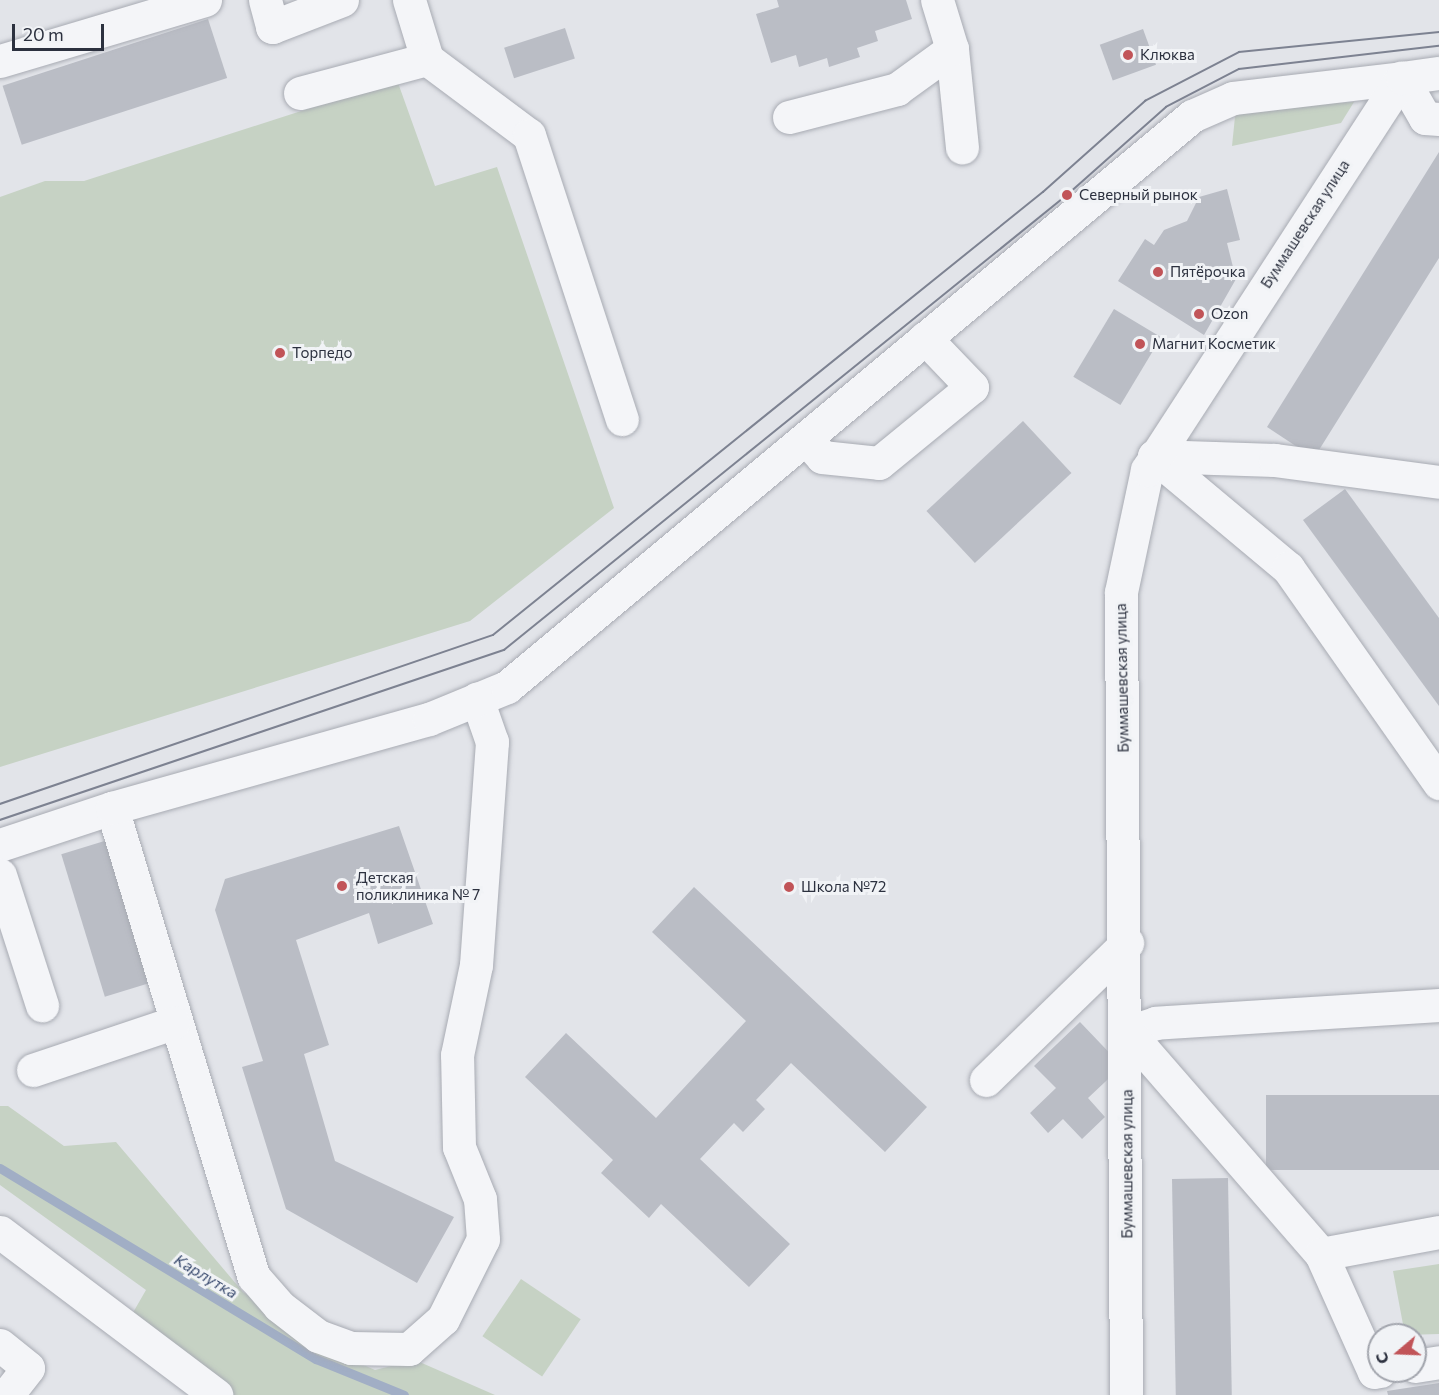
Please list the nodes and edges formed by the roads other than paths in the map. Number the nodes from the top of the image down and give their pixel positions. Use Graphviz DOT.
graph roads {
  1 [pos="205,0"];
  2 [pos="265,0"];
  3 [pos="342,0"];
  4 [pos="409,0"];
  5 [pos="937,0"];
  6 [pos="952,49"];
  7 [pos="427,59"];
  8 [pos="0,62"];
  9 [pos="1439,73"];
  10 [pos="1402,78"];
  11 [pos="300,93"];
  12 [pos="789,117"];
  13 [pos="1439,119"];
  14 [pos="962,147"];
  15 [pos="925,338"];
  16 [pos="622,419"];
  17 [pos="806,440"];
  18 [pos="1154,456"];
  19 [pos="1439,482"];
  20 [pos="477,699"];
  21 [pos="1439,783"];
  22 [pos="112,808"];
  23 [pos="0,845"];
  24 [pos="0,875"];
  25 [pos="1127,943"];
  26 [pos="42,1005"];
  27 [pos="1439,1005"];
  28 [pos="173,1023"];
  29 [pos="1128,1032"];
  30 [pos="33,1070"];
  31 [pos="986,1080"];
  32 [pos="0,1232"];
  33 [pos="1439,1232"];
  34 [pos="1321,1254"];
  35 [pos="0,1345"];
  36 [pos="1367,1356"];
  37 [pos="7,1395"];
  38 [pos="216,1395"];
  39 [pos="1126,1395"];
  1 -- 8 [label="street"];
  2 -- 3 [label="street"];
  4 -- 7 [label="street"];
  5 -- 6 [label="street"];
  6 -- 12 [label="street"];
  6 -- 14 [label="street"];
  7 -- 11 [label="street"];
  7 -- 16 [label="street"];
  9 -- 10 [label="street"];
  10 -- 13 [label="street"];
  10 -- 15 [label="street"];
  10 -- 18 [label="street, Буммашевская улица"];
  15 -- 17 [label="street"];
  15 -- 17 [label="street"];
  17 -- 20 [label="street"];
  18 -- 19 [label="street"];
  18 -- 21 [label="street"];
  18 -- 25 [label="street, Буммашевская улица"];
  20 -- 22 [label="street"];
  20 -- 28 [label="street"];
  22 -- 23 [label="street"];
  22 -- 28 [label="street"];
  24 -- 26 [label="street"];
  25 -- 29 [label="street, Буммашевская улица"];
  25 -- 31 [label="street"];
  27 -- 29 [label="street"];
  28 -- 30 [label="street"];
  29 -- 34 [label="street"];
  29 -- 39 [label="street, Буммашевская улица"];
  32 -- 38 [label="street"];
  33 -- 34 [label="street"];
  34 -- 36 [label="street"];
  35 -- 37 [label="street"];
}
